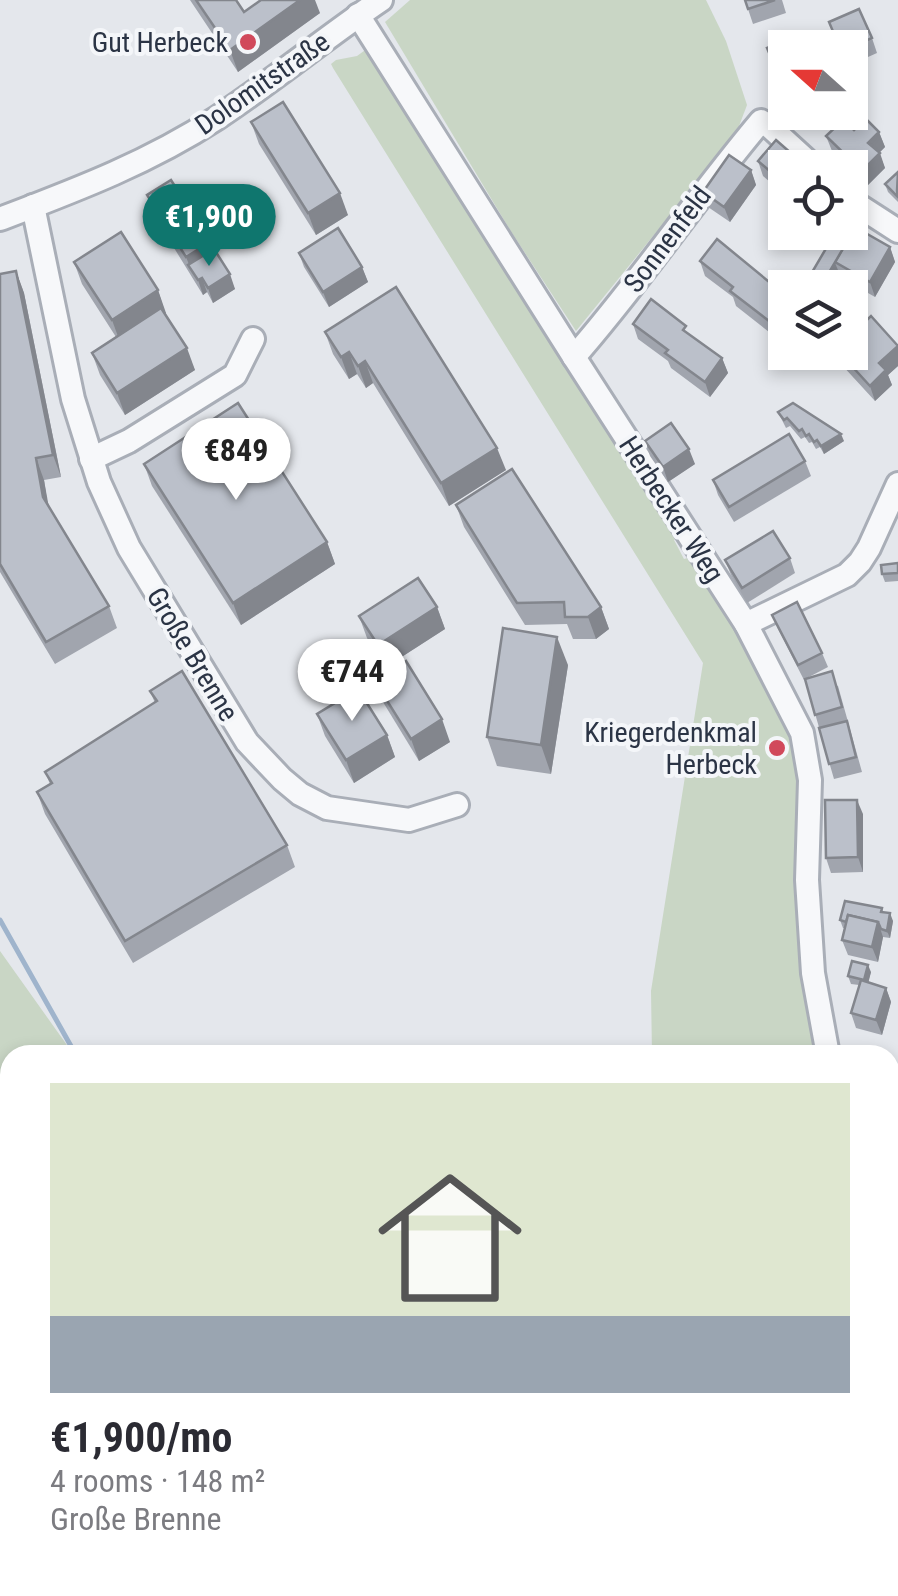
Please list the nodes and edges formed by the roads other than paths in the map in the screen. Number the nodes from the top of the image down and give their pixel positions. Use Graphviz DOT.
graph roads {
  1 [pos="381,0"];
  2 [pos="358,16"];
  3 [pos="795,150"];
  4 [pos="34,206"];
  5 [pos="868,212"];
  6 [pos="0,219"];
  7 [pos="898,231"];
  8 [pos="253,339"];
  9 [pos="574,357"];
  10 [pos="91,459"];
  11 [pos="898,484"];
  12 [pos="746,624"];
  13 [pos="457,805"];
  14 [pos="826,1045"];
  1 -- 2 [label="street, Dolomitstraße"];
  2 -- 4 [label="street, Dolomitstraße"];
  2 -- 9 [label="street, Herbecker Weg"];
  3 -- 9 [label="street, Sonnenfeld"];
  4 -- 6 [label="street, Dolomitstraße"];
  4 -- 10 [label="street, Große Brenne"];
  5 -- 7 [label="street"];
  8 -- 10 [label="street"];
  9 -- 12 [label="street, Herbecker Weg"];
  10 -- 13 [label="street, Große Brenne"];
  11 -- 12 [label="street"];
  12 -- 14 [label="street, Herbecker Weg"];
}
